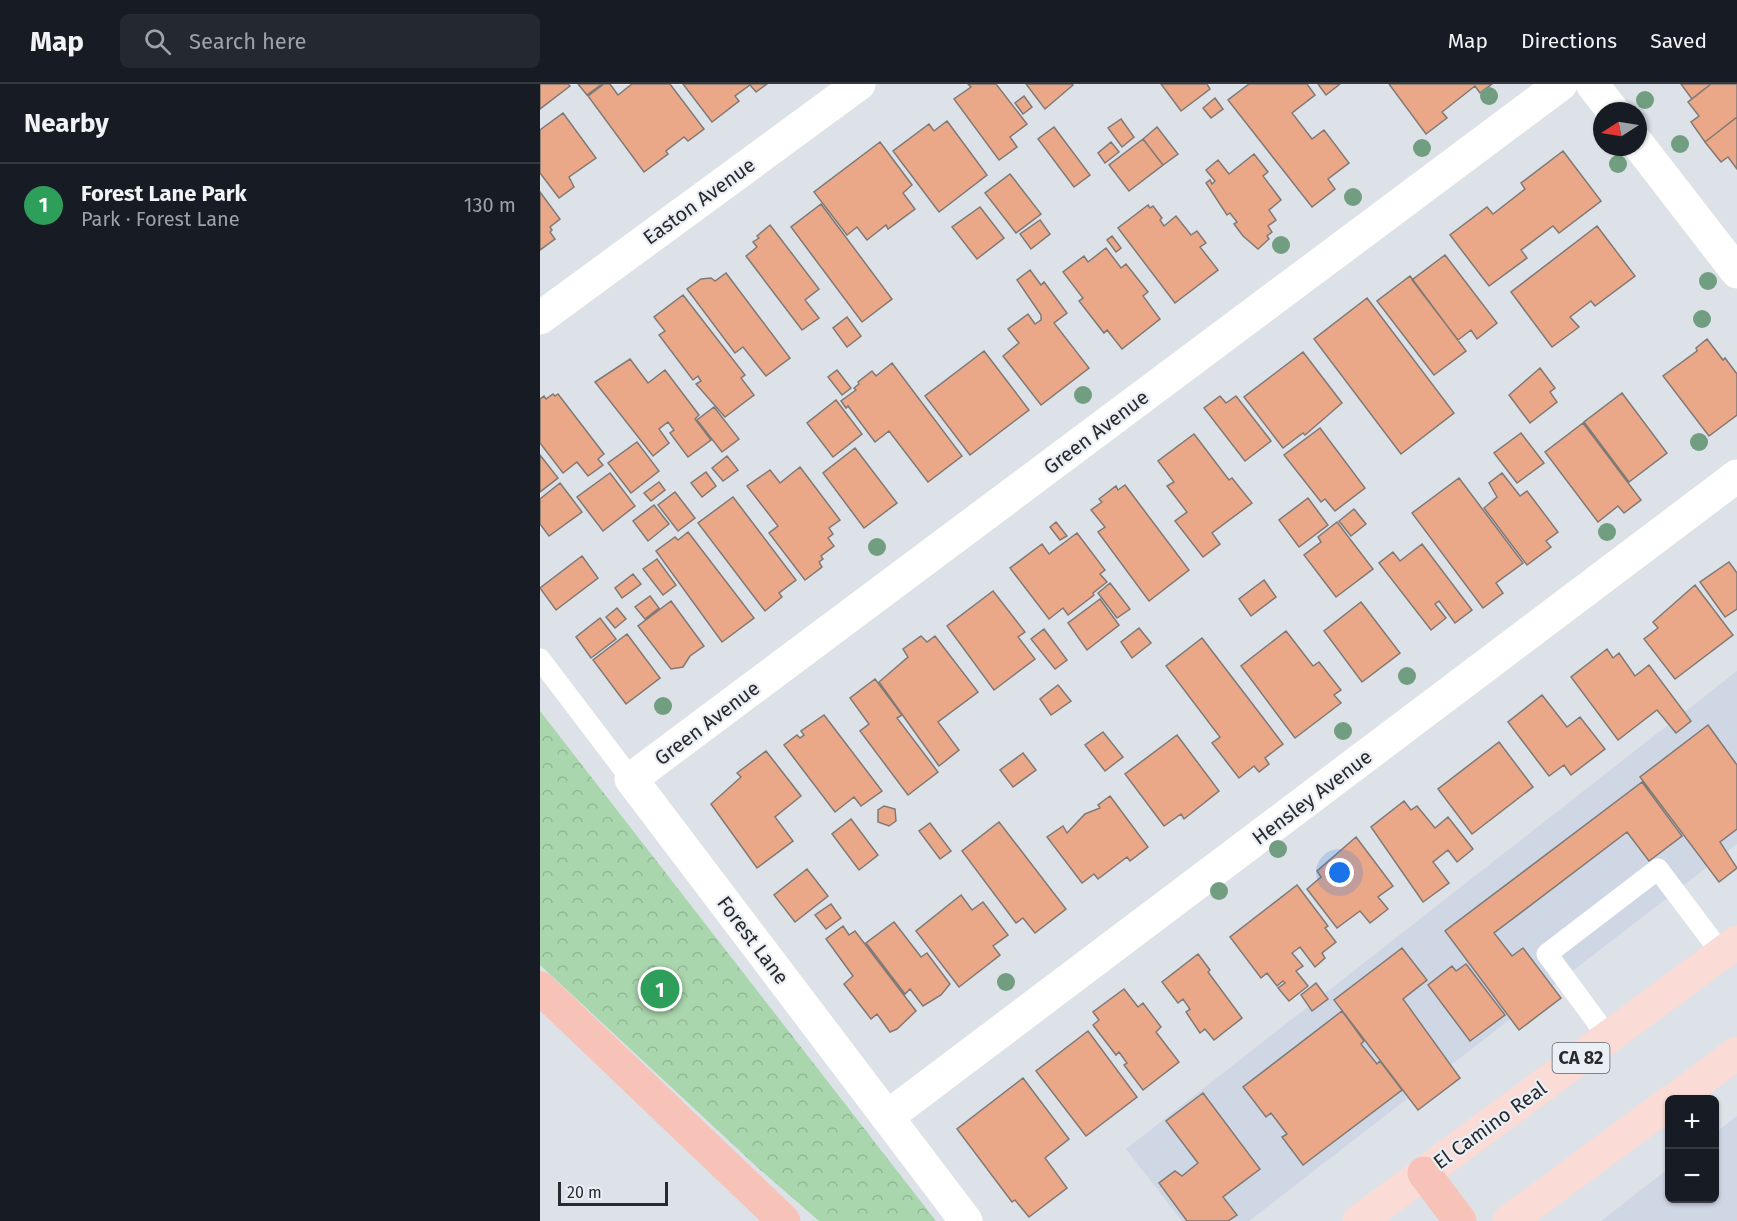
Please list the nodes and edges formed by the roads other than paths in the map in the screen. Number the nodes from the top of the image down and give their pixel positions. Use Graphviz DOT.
graph roads {
  1 [pos="859,84"];
  2 [pos="1561,84"];
  3 [pos="1592,84"];
  4 [pos="1606,102"];
  5 [pos="1647,156"];
  6 [pos="1737,272"];
  7 [pos="540,318"];
  8 [pos="1737,477"];
  9 [pos="540,659"];
  10 [pos="631,779"];
  11 [pos="1729,948"];
  12 [pos="540,988"];
  13 [pos="1608,1037"];
  14 [pos="1737,1053"];
  15 [pos="1681,1095"];
  16 [pos="1665,1106"];
  17 [pos="887,1117"];
  18 [pos="1424,1173"];
  19 [pos="784,1221"];
  20 [pos="966,1221"];
  21 [pos="1359,1221"];
  22 [pos="1460,1221"];
  23 [pos="1509,1221"];
  1 -- 7 [label="street, Easton Avenue"];
  2 -- 10 [label="street, Green Avenue"];
  3 -- 4 [label="street"];
  5 -- 6 [label="street"];
  8 -- 17 [label="street, Hensley Avenue"];
  9 -- 10 [label="lane, Forest Lane"];
  10 -- 17 [label="street, Forest Lane"];
  11 -- 13 [label="main road, El Camino Real / CA 82"];
  11 -- 13 [label="lane"];
  12 -- 19 [label="highway"];
  13 -- 18 [label="main road, El Camino Real / CA 82"];
  14 -- 15 [label="main road"];
  16 -- 23 [label="main road"];
  17 -- 20 [label="street, Forest Lane"];
  18 -- 21 [label="main road, El Camino Real / CA 82"];
  18 -- 22 [label="highway"];
}
